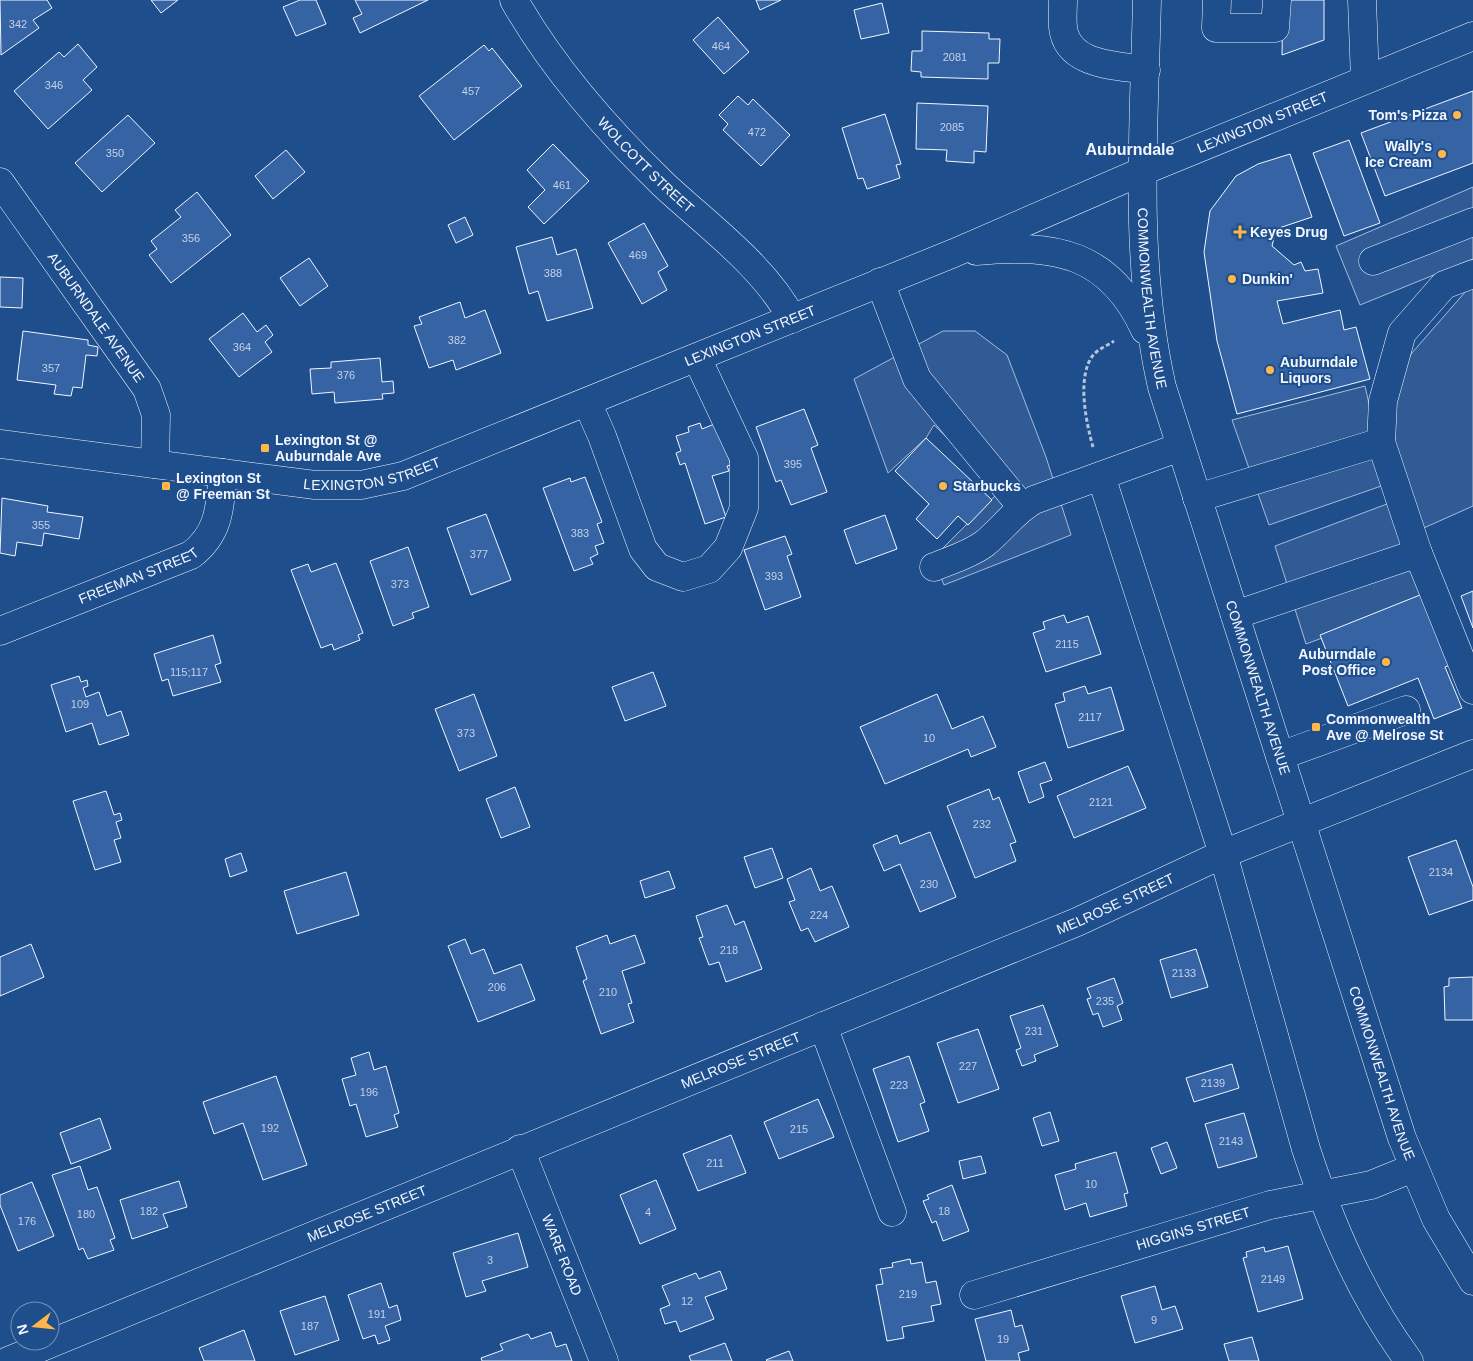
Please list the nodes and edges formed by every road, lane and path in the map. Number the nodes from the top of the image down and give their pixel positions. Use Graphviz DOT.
graph roads {
  1 [pos="514,0"];
  2 [pos="1063,0"];
  3 [pos="1147,0"];
  4 [pos="1217,0"];
  5 [pos="1277,0"];
  6 [pos="1362,0"];
  7 [pos="1473,36"];
  8 [pos="1146,70"];
  9 [pos="1365,80"];
  10 [pos="1143,171"];
  11 [pos="0,182"];
  12 [pos="1473,222"];
  13 [pos="954,253"];
  14 [pos="1373,262"];
  15 [pos="1473,274"];
  16 [pos="880,282"];
  17 [pos="792,319"];
  18 [pos="1114,341"];
  19 [pos="697,358"];
  20 [pos="1155,360"];
  21 [pos="587,402"];
  22 [pos="1381,442"];
  23 [pos="0,444"];
  24 [pos="1180,447"];
  25 [pos="154,464"];
  26 [pos="223,473"];
  27 [pos="1100,476"];
  28 [pos="1197,498"];
  29 [pos="1022,507"];
  30 [pos="1418,553"];
  31 [pos="934,567"];
  32 [pos="1235,615"];
  33 [pos="0,631"];
  34 [pos="1473,690"];
  35 [pos="1406,710"];
  36 [pos="1473,754"];
  37 [pos="1280,756"];
  38 [pos="1302,823"];
  39 [pos="1223,854"];
  40 [pos="823,1026"];
  41 [pos="520,1149"];
  42 [pos="1413,1168"];
  43 [pos="1321,1196"];
  44 [pos="892,1212"];
  45 [pos="1473,1281"];
  46 [pos="974,1295"];
  47 [pos="8,1361"];
  48 [pos="604,1361"];
  49 [pos="1409,1361"];
  1 -- 17 [label="street, WOLCOTT STREET"];
  2 -- 8 [label="street"];
  3 -- 8 [label="street, COMMONWEALTH AVENUE"];
  4 -- 5 [label="street"];
  6 -- 9 [label="street"];
  7 -- 9 [label="street, LEXINGTON STREET"];
  8 -- 10 [label="street, COMMONWEALTH AVENUE"];
  9 -- 10 [label="street, LEXINGTON STREET"];
  10 -- 13 [label="street, LEXINGTON STREET"];
  10 -- 20 [label="street, COMMONWEALTH AVENUE"];
  11 -- 25 [label="street, AUBURNDALE AVENUE"];
  12 -- 14 [label="street"];
  13 -- 16 [label="street, LEXINGTON STREET"];
  13 -- 20 [label="street"];
  15 -- 22 [label="street"];
  16 -- 17 [label="street, LEXINGTON STREET"];
  16 -- 29 [label="street"];
  17 -- 19 [label="street, LEXINGTON STREET"];
  18 -- 27 [label="path"];
  19 -- 21 [label="street, LEXINGTON STREET"];
  19 -- 21 [label="street"];
  20 -- 24 [label="street, COMMONWEALTH AVENUE"];
  21 -- 26 [label="street, LEXINGTON STREET"];
  22 -- 28 [label="street"];
  22 -- 30 [label="street"];
  23 -- 25 [label="street, LEXINGTON STREET"];
  24 -- 27 [label="street"];
  24 -- 28 [label="street, COMMONWEALTH AVENUE"];
  25 -- 26 [label="street, LEXINGTON STREET"];
  26 -- 33 [label="street, FREEMAN STREET"];
  27 -- 29 [label="street"];
  27 -- 39 [label="street"];
  28 -- 32 [label="street, COMMONWEALTH AVENUE"];
  29 -- 31 [label="street"];
  30 -- 32 [label="street"];
  30 -- 34 [label="street"];
  32 -- 37 [label="street, COMMONWEALTH AVENUE"];
  35 -- 37 [label="street"];
  36 -- 38 [label="street, MELROSE STREET"];
  37 -- 38 [label="street, COMMONWEALTH AVENUE"];
  38 -- 39 [label="street, MELROSE STREET"];
  38 -- 42 [label="street, COMMONWEALTH AVENUE"];
  39 -- 40 [label="street, MELROSE STREET"];
  39 -- 43 [label="street"];
  40 -- 41 [label="street, MELROSE STREET"];
  40 -- 44 [label="street"];
  41 -- 47 [label="street, MELROSE STREET"];
  41 -- 48 [label="street, WARE ROAD"];
  42 -- 43 [label="street, HIGGINS STREET"];
  42 -- 45 [label="street, COMMONWEALTH AVENUE"];
  43 -- 46 [label="street, HIGGINS STREET"];
  43 -- 49 [label="street"];
}
